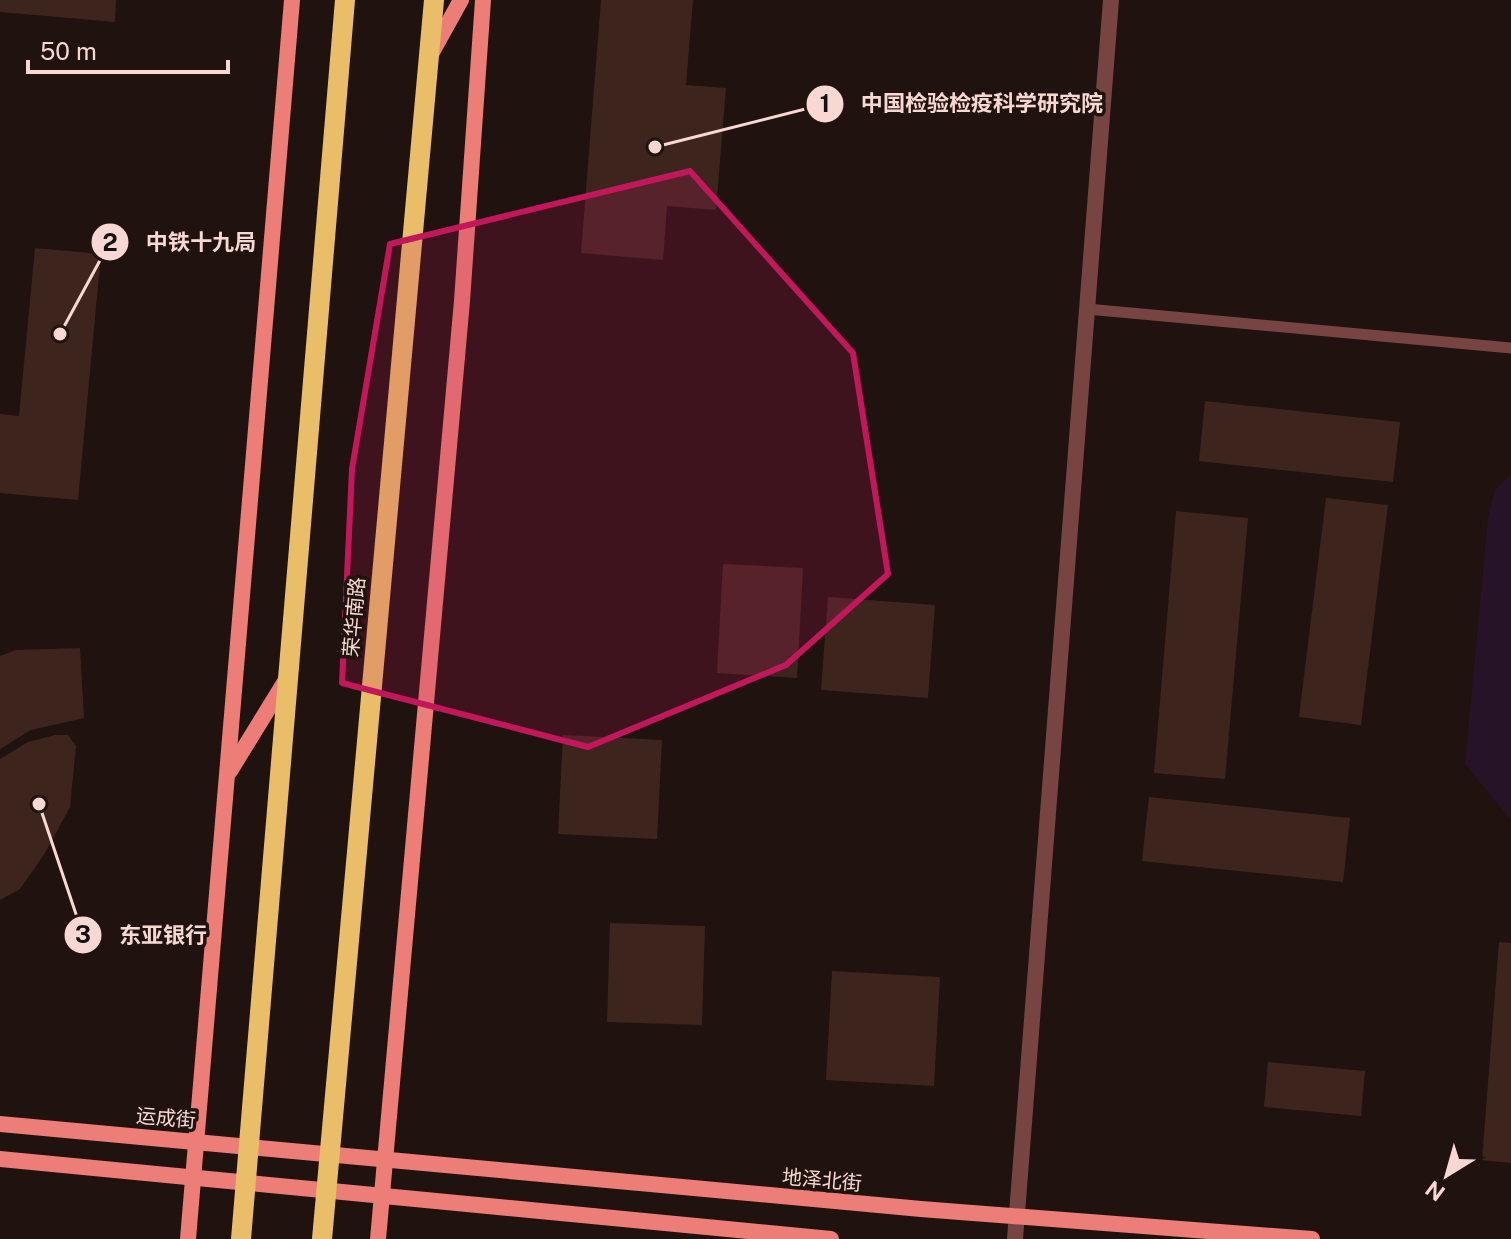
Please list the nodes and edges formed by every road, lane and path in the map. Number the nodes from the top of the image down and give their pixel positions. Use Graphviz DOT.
graph roads {
  1 [pos="292,0"];
  2 [pos="345,0"];
  3 [pos="434,0"];
  4 [pos="461,0"];
  5 [pos="483,0"];
  6 [pos="1111,0"];
  7 [pos="430,58"];
  8 [pos="1087,309"];
  9 [pos="1511,348"];
  10 [pos="286,680"];
  11 [pos="227,776"];
  12 [pos="0,1124"];
  13 [pos="196,1140"];
  14 [pos="249,1147"];
  15 [pos="329,1154"];
  16 [pos="0,1159"];
  17 [pos="385,1160"];
  18 [pos="193,1177"];
  19 [pos="246,1183"];
  20 [pos="326,1190"];
  21 [pos="382,1197"];
  22 [pos="1016,1216"];
  23 [pos="188,1239"];
  24 [pos="241,1239"];
  25 [pos="322,1239"];
  26 [pos="378,1239"];
  27 [pos="831,1239"];
  28 [pos="1015,1239"];
  29 [pos="1312,1239"];
  1 -- 11 [label="street"];
  2 -- 10 [label="main road"];
  3 -- 7 [label="main road, 荣华南路"];
  4 -- 7 [label="street"];
  5 -- 17 [label="street"];
  6 -- 8 [label="street"];
  7 -- 15 [label="main road, 荣华南路"];
  8 -- 9 [label="lane"];
  8 -- 22 [label="street"];
  10 -- 11 [label="street"];
  10 -- 14 [label="main road"];
  11 -- 13 [label="street"];
  12 -- 13 [label="street, 运成街"];
  13 -- 14 [label="street, 运成街"];
  13 -- 18 [label="street"];
  14 -- 15 [label="street, 运成街"];
  14 -- 19 [label="main road"];
  15 -- 17 [label="street, 地泽北街"];
  15 -- 20 [label="main road, 荣华南路"];
  16 -- 18 [label="street"];
  17 -- 21 [label="street"];
  17 -- 22 [label="street, 地泽北街"];
  18 -- 19 [label="street"];
  18 -- 23 [label="street"];
  19 -- 20 [label="street"];
  19 -- 24 [label="main road"];
  20 -- 21 [label="street"];
  20 -- 25 [label="main road, 荣华南路"];
  21 -- 26 [label="street"];
  21 -- 27 [label="street"];
  22 -- 28 [label="street"];
  22 -- 29 [label="street, 地泽北街"];
}
